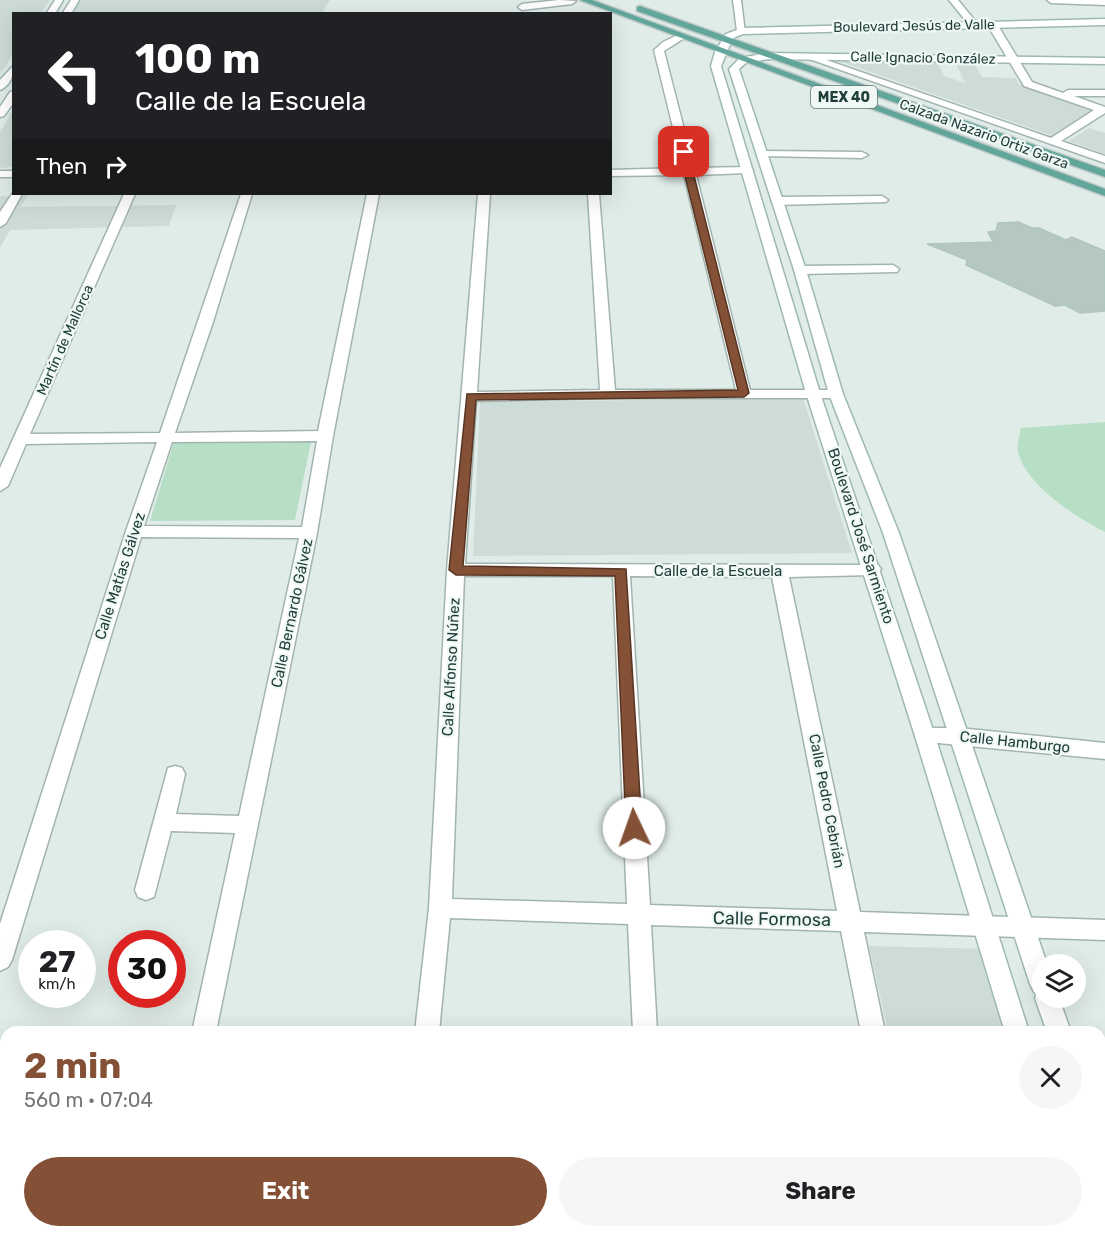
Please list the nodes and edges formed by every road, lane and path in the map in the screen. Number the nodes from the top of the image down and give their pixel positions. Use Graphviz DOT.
graph roads {
  1 [pos="572,0"];
  2 [pos="584,0"];
  3 [pos="737,0"];
  4 [pos="953,0"];
  5 [pos="1051,0"];
  6 [pos="1105,2"];
  7 [pos="628,4"];
  8 [pos="528,7"];
  9 [pos="1105,22"];
  10 [pos="973,24"];
  11 [pos="992,24"];
  12 [pos="742,31"];
  13 [pos="681,37"];
  14 [pos="723,46"];
  15 [pos="769,56"];
  16 [pos="806,56"];
  17 [pos="742,60"];
  18 [pos="1015,60"];
  19 [pos="1105,61"];
  20 [pos="12,71"];
  21 [pos="885,84"];
  22 [pos="0,87"];
  23 [pos="870,91"];
  24 [pos="1052,93"];
  25 [pos="1105,93"];
  26 [pos="12,97"];
  27 [pos="1103,110"];
  28 [pos="0,114"];
  29 [pos="732,123"];
  30 [pos="750,123"];
  31 [pos="1053,142"];
  32 [pos="761,154"];
  33 [pos="862,155"];
  34 [pos="1105,160"];
  35 [pos="747,170"];
  36 [pos="688,171"];
  37 [pos="612,173"];
  38 [pos="1105,174"];
  39 [pos="1105,193"];
  40 [pos="15,195"];
  41 [pos="129,195"];
  42 [pos="246,195"];
  43 [pos="373,195"];
  44 [pos="484,195"];
  45 [pos="592,195"];
  46 [pos="882,200"];
  47 [pos="777,201"];
  48 [pos="0,223"];
  49 [pos="893,268"];
  50 [pos="800,270"];
  51 [pos="744,393"];
  52 [pos="813,393"];
  53 [pos="608,394"];
  54 [pos="836,394"];
  55 [pos="471,397"];
  56 [pos="166,436"];
  57 [pos="325,436"];
  58 [pos="21,439"];
  59 [pos="0,486"];
  60 [pos="134,531"];
  61 [pos="309,533"];
  62 [pos="872,568"];
  63 [pos="456,570"];
  64 [pos="779,571"];
  65 [pos="621,572"];
  66 [pos="925,736"];
  67 [pos="959,736"];
  68 [pos="1105,751"];
  69 [pos="175,774"];
  70 [pos="164,822"];
  71 [pos="248,825"];
  72 [pos="146,890"];
  73 [pos="440,908"];
  74 [pos="639,916"];
  75 [pos="851,921"];
  76 [pos="984,925"];
  77 [pos="1023,926"];
  78 [pos="1105,930"];
  79 [pos="1032,954"];
  80 [pos="0,960"];
  81 [pos="1051,1008"];
  82 [pos="205,1026"];
  83 [pos="428,1026"];
  84 [pos="645,1026"];
  85 [pos="872,1026"];
  86 [pos="1015,1026"];
  87 [pos="1057,1026"];
  1 -- 8 [label="street"];
  2 -- 13 [label="main road, Calzada Nazario Ortiz Garza / MEX 40"];
  3 -- 12 [label="street"];
  4 -- 10 [label="street"];
  5 -- 6 [label="street"];
  7 -- 14 [label="main road, Calzada Nazario Ortiz Garza / MEX 40"];
  9 -- 11 [label="street, Boulevard Jesús de Valle"];
  10 -- 11 [label="street, Boulevard Jesús de Valle"];
  10 -- 12 [label="street, Boulevard Jesús de Valle"];
  11 -- 18 [label="street"];
  12 -- 14 [label="street"];
  13 -- 14 [label="main road, Calzada Nazario Ortiz Garza / MEX 40"];
  13 -- 36 [label="street"];
  14 -- 15 [label="main road, Calzada Nazario Ortiz Garza / MEX 40"];
  14 -- 17 [label="main road, Calzada Nazario Ortiz Garza / MEX 40"];
  14 -- 29 [label="street, Boulevard José Sarmiento"];
  15 -- 16 [label="street, Calle Ignacio González"];
  15 -- 17 [label="street, Calle Ignacio González"];
  15 -- 23 [label="main road, Calzada Nazario Ortiz Garza / MEX 40"];
  16 -- 18 [label="street, Calle Ignacio González"];
  16 -- 21 [label="street"];
  17 -- 30 [label="street, Boulevard José Sarmiento"];
  17 -- 39 [label="main road, Calzada Nazario Ortiz Garza / MEX 40"];
  18 -- 19 [label="street, Calle Ignacio González"];
  18 -- 24 [label="street"];
  20 -- 22 [label="street"];
  21 -- 23 [label="street"];
  21 -- 31 [label="street"];
  23 -- 38 [label="main road, Calzada Nazario Ortiz Garza / MEX 40"];
  24 -- 25 [label="street"];
  24 -- 27 [label="street"];
  26 -- 28 [label="street"];
  27 -- 31 [label="street"];
  29 -- 30 [label="street"];
  29 -- 35 [label="street, Boulevard José Sarmiento"];
  30 -- 32 [label="street, Boulevard José Sarmiento"];
  31 -- 34 [label="street"];
  32 -- 33 [label="street"];
  32 -- 47 [label="street, Boulevard José Sarmiento"];
  35 -- 36 [label="street"];
  35 -- 52 [label="street, Boulevard José Sarmiento"];
  36 -- 37 [label="street"];
  36 -- 51 [label="street"];
  40 -- 48 [label="street"];
  41 -- 58 [label="street, Martín de Mallorca"];
  42 -- 56 [label="street, Calle Matías Gálvez"];
  43 -- 57 [label="street, Calle Bernardo Gálvez"];
  44 -- 55 [label="street, Calle Alfonso Núñez"];
  45 -- 53 [label="street"];
  46 -- 47 [label="street"];
  47 -- 50 [label="street, Boulevard José Sarmiento"];
  49 -- 50 [label="street"];
  50 -- 54 [label="street, Boulevard José Sarmiento"];
  51 -- 52 [label="street"];
  51 -- 53 [label="street"];
  52 -- 54 [label="street"];
  52 -- 62 [label="street, Boulevard José Sarmiento"];
  53 -- 55 [label="street"];
  54 -- 67 [label="street, Boulevard José Sarmiento"];
  55 -- 63 [label="street, Calle Alfonso Núñez"];
  56 -- 57 [label="street"];
  56 -- 58 [label="street"];
  56 -- 60 [label="street, Calle Matías Gálvez"];
  57 -- 61 [label="street, Calle Bernardo Gálvez"];
  58 -- 59 [label="street, Martín de Mallorca"];
  60 -- 61 [label="street"];
  60 -- 80 [label="street, Calle Matías Gálvez"];
  61 -- 71 [label="street, Calle Bernardo Gálvez"];
  62 -- 64 [label="street, Calle de la Escuela"];
  62 -- 66 [label="street, Boulevard José Sarmiento"];
  63 -- 65 [label="street, Calle de la Escuela"];
  63 -- 73 [label="street, Calle Alfonso Núñez"];
  64 -- 65 [label="street, Calle de la Escuela"];
  64 -- 75 [label="street, Calle Pedro Cebrián"];
  65 -- 74 [label="street"];
  66 -- 67 [label="street, Calle Hamburgo"];
  66 -- 76 [label="street, Boulevard José Sarmiento"];
  67 -- 68 [label="street, Calle Hamburgo"];
  67 -- 77 [label="street, Boulevard José Sarmiento"];
  69 -- 70 [label="street"];
  70 -- 71 [label="street"];
  70 -- 72 [label="street"];
  71 -- 82 [label="street, Calle Bernardo Gálvez"];
  73 -- 74 [label="street, Calle Formosa"];
  73 -- 83 [label="street, Calle Alfonso Núñez"];
  74 -- 75 [label="street, Calle Formosa"];
  74 -- 84 [label="street"];
  75 -- 76 [label="street, Calle Formosa"];
  75 -- 85 [label="street, Calle Pedro Cebrián"];
  76 -- 77 [label="street, Calle Formosa"];
  76 -- 86 [label="street, Boulevard José Sarmiento"];
  77 -- 78 [label="street, Calle Formosa"];
  77 -- 79 [label="street, Boulevard José Sarmiento"];
  81 -- 87 [label="street"];
}
